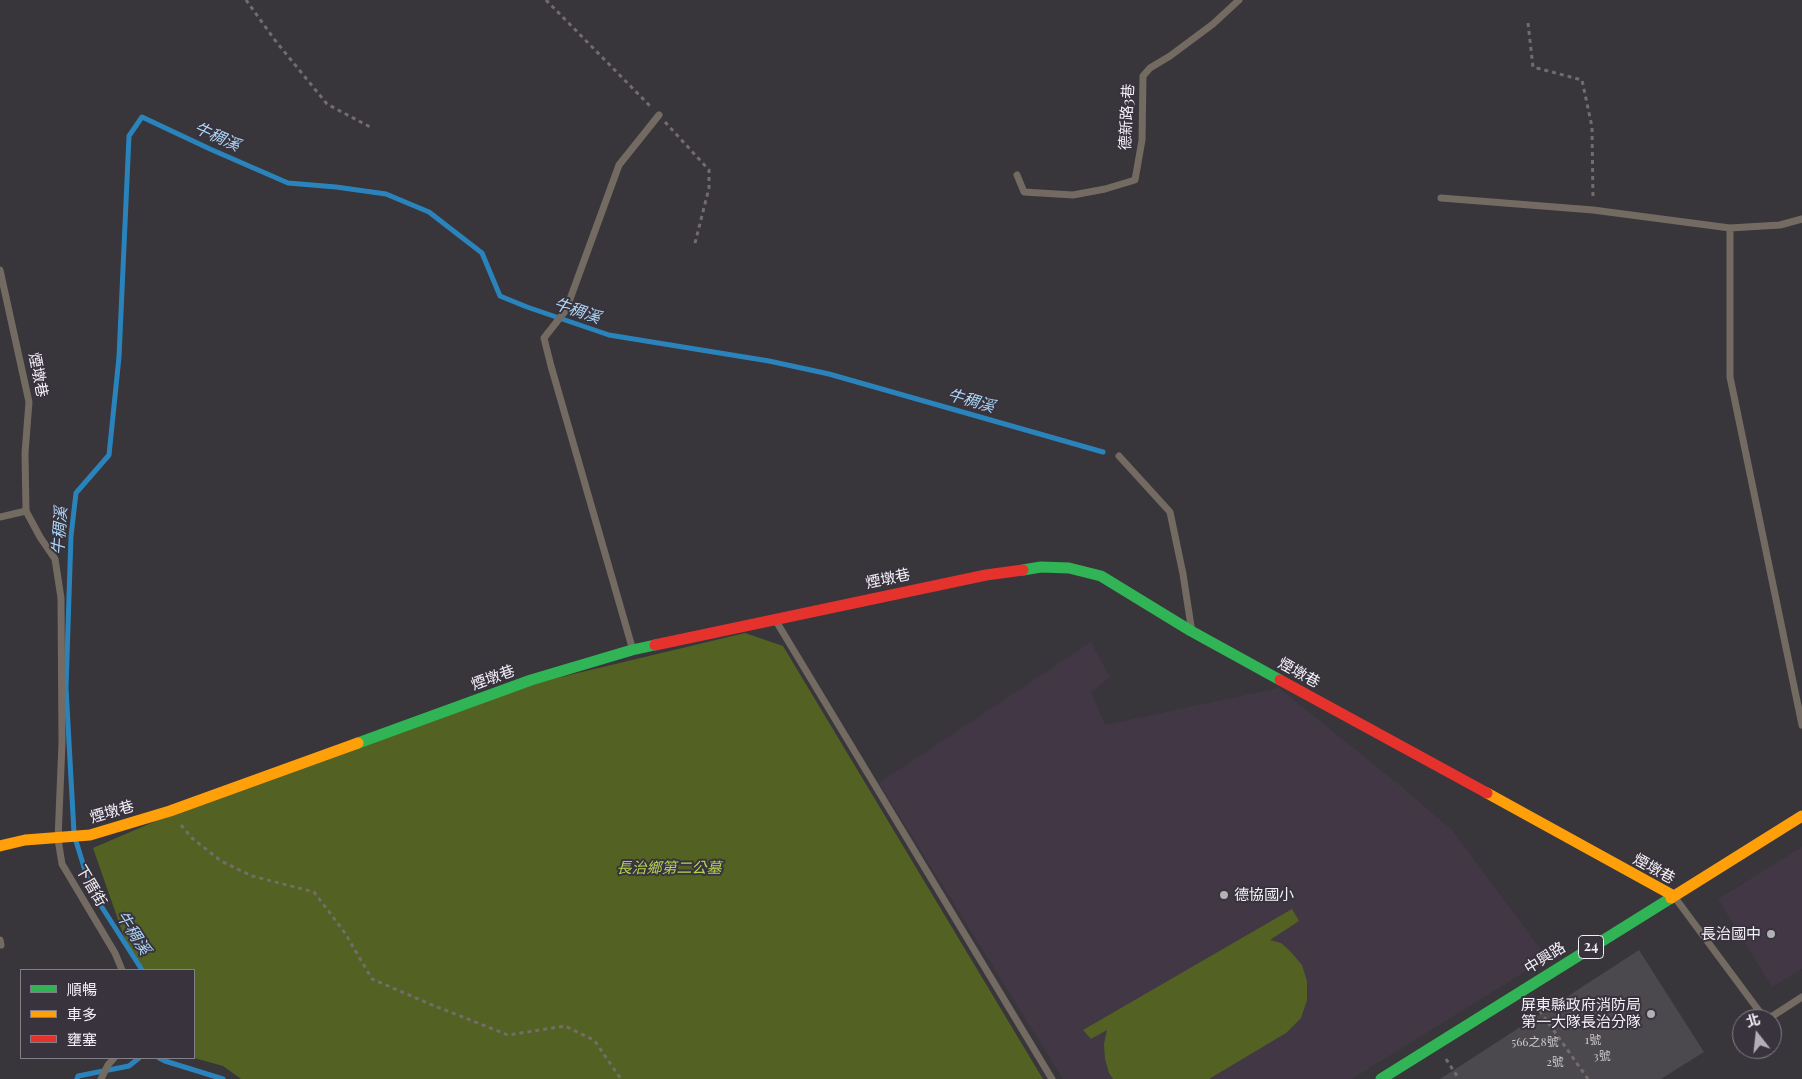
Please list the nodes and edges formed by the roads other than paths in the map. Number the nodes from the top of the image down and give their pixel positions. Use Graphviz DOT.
graph roads {
  1 [pos="1239,0"];
  2 [pos="659,115"];
  3 [pos="1016,175"];
  4 [pos="1441,198"];
  5 [pos="1802,219"];
  6 [pos="1730,228"];
  7 [pos="0,270"];
  8 [pos="3,297"];
  9 [pos="1119,456"];
  10 [pos="26,510"];
  11 [pos="0,517"];
  12 [pos="775,619"];
  13 [pos="1191,631"];
  14 [pos="632,650"];
  15 [pos="1802,725"];
  16 [pos="1802,816"];
  17 [pos="62,838"];
  18 [pos="0,846"];
  19 [pos="1674,896"];
  20 [pos="122,969"];
  21 [pos="1802,997"];
  22 [pos="1759,1009"];
  23 [pos="1782,1010"];
  24 [pos="113,1059"];
  25 [pos="101,1079"];
  26 [pos="1052,1079"];
  27 [pos="1381,1079"];
  1 -- 3 [label="lane, 德新路3巷"];
  2 -- 14 [label="lane"];
  4 -- 6 [label="lane"];
  5 -- 6 [label="lane"];
  6 -- 15 [label="lane"];
  7 -- 8 [label="lane, 煙墩巷"];
  8 -- 10 [label="lane, 煙墩巷"];
  9 -- 13 [label="lane"];
  10 -- 11 [label="lane"];
  10 -- 17 [label="lane, 煙墩巷"];
  12 -- 13 [label="street, 煙墩巷"];
  12 -- 14 [label="street, 煙墩巷"];
  12 -- 26 [label="lane"];
  13 -- 19 [label="street, 煙墩巷"];
  14 -- 17 [label="street, 煙墩巷"];
  16 -- 19 [label="street, 中興路 / 24"];
  17 -- 18 [label="street, 煙墩巷"];
  17 -- 20 [label="lane, 下厝街"];
  19 -- 22 [label="lane"];
  19 -- 27 [label="street, 中興路 / 24"];
  21 -- 23 [label="lane"];
  24 -- 25 [label="lane"];
}
